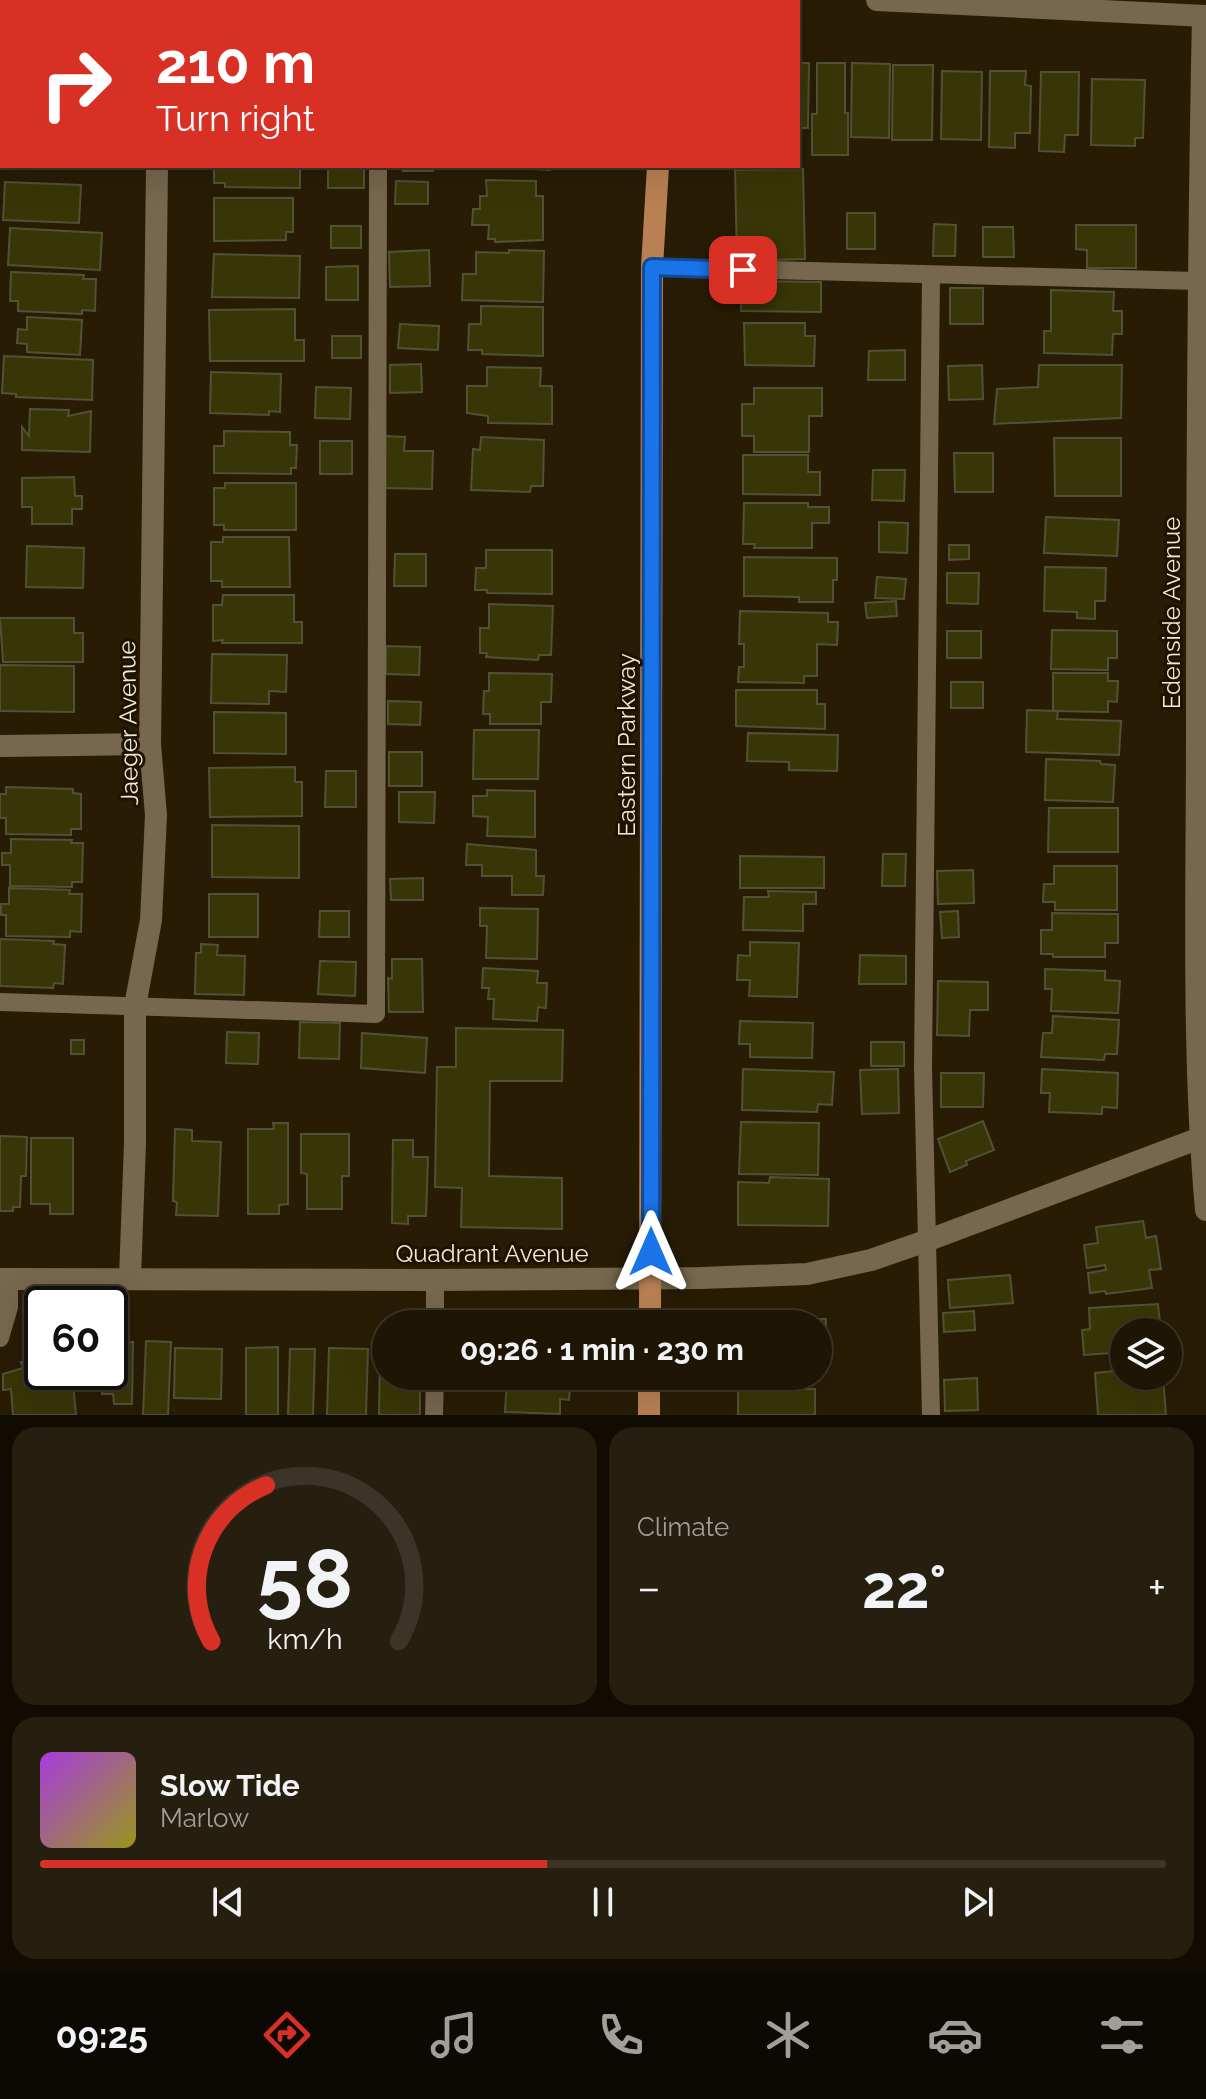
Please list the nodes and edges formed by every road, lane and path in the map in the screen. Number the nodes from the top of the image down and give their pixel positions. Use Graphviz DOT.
graph roads {
  1 [pos="877,0"];
  2 [pos="1205,16"];
  3 [pos="157,168"];
  4 [pos="378,168"];
  5 [pos="658,168"];
  6 [pos="652,267"];
  7 [pos="931,275"];
  8 [pos="1197,281"];
  9 [pos="150,744"];
  10 [pos="0,746"];
  11 [pos="1202,963"];
  12 [pos="0,1002"];
  13 [pos="135,1006"];
  14 [pos="1200,1138"];
  15 [pos="1206,1210"];
  16 [pos="926,1241"];
  17 [pos="130,1277"];
  18 [pos="650,1278"];
  19 [pos="4,1279"];
  20 [pos="435,1280"];
  21 [pos="435,1310"];
  22 [pos="650,1310"];
  23 [pos="0,1338"];
  24 [pos="435,1390"];
  25 [pos="649,1390"];
  26 [pos="434,1415"];
  27 [pos="649,1415"];
  28 [pos="931,1415"];
  1 -- 2 [label="street"];
  2 -- 8 [label="street, Edenside Avenue"];
  3 -- 9 [label="street, Jaeger Avenue"];
  4 -- 13 [label="lane"];
  5 -- 6 [label="main road, Eastern Parkway"];
  6 -- 7 [label="lane"];
  6 -- 18 [label="main road, Eastern Parkway"];
  7 -- 8 [label="lane"];
  7 -- 16 [label="lane"];
  8 -- 11 [label="street, Edenside Avenue"];
  9 -- 10 [label="street"];
  9 -- 13 [label="street, Jaeger Avenue"];
  11 -- 14 [label="street, Edenside Avenue"];
  12 -- 13 [label="lane"];
  13 -- 17 [label="street, Jaeger Avenue"];
  14 -- 15 [label="street, Edenside Avenue"];
  14 -- 16 [label="street, Quadrant Avenue"];
  16 -- 18 [label="street, Quadrant Avenue"];
  16 -- 28 [label="lane"];
  17 -- 19 [label="street, Quadrant Avenue"];
  17 -- 20 [label="street, Quadrant Avenue"];
  18 -- 20 [label="street, Quadrant Avenue"];
  18 -- 22 [label="main road, Eastern Parkway"];
  19 -- 23 [label="lane"];
  20 -- 21 [label="lane"];
  24 -- 26 [label="lane"];
  25 -- 27 [label="main road"];
}
